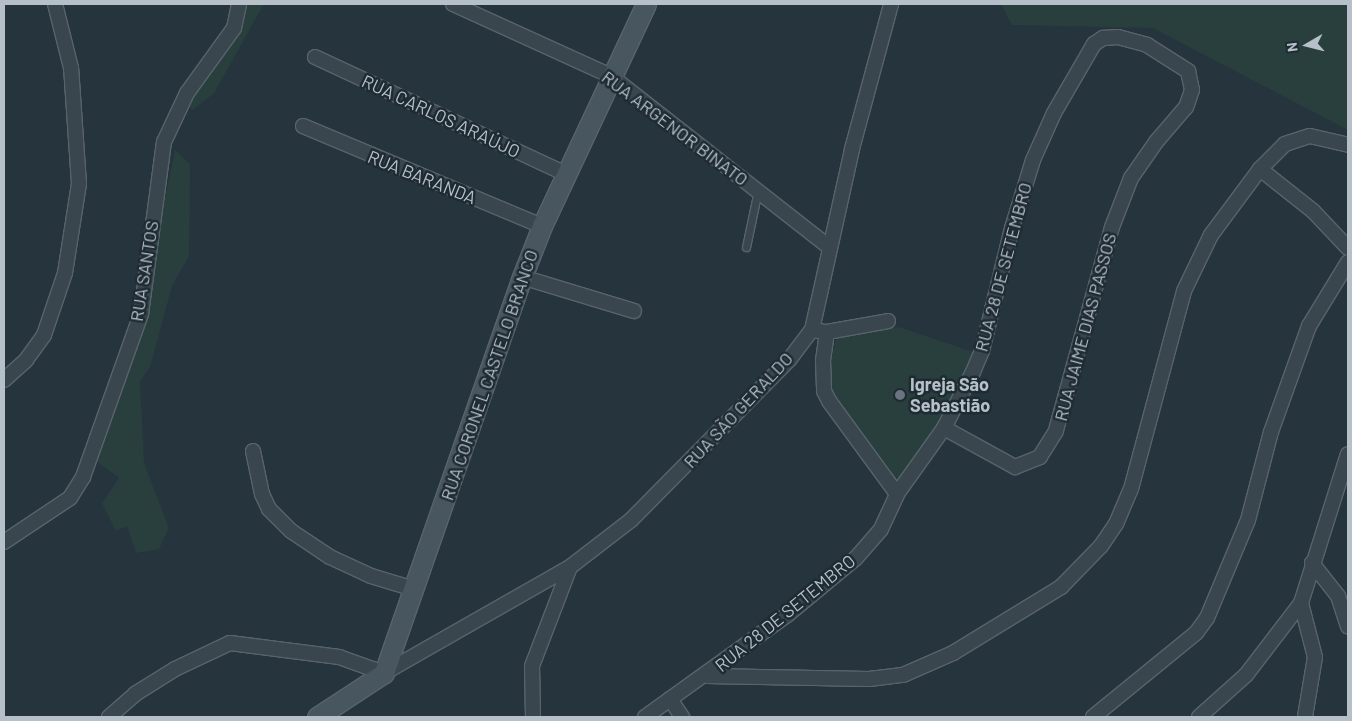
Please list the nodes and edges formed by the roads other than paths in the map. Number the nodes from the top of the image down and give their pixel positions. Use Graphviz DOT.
graph roads {
  1 [pos="55,4"];
  2 [pos="240,4"];
  3 [pos="453,4"];
  4 [pos="890,4"];
  5 [pos="650,6"];
  6 [pos="315,57"];
  7 [pos="611,76"];
  8 [pos="1186,107"];
  9 [pos="303,126"];
  10 [pos="1348,145"];
  11 [pos="1260,169"];
  12 [pos="568,175"];
  13 [pos="758,190"];
  14 [pos="542,226"];
  15 [pos="746,247"];
  16 [pos="829,248"];
  17 [pos="1348,248"];
  18 [pos="1348,262"];
  19 [pos="522,277"];
  20 [pos="634,312"];
  21 [pos="888,321"];
  22 [pos="812,330"];
  23 [pos="827,332"];
  24 [pos="4,380"];
  25 [pos="944,428"];
  26 [pos="253,450"];
  27 [pos="1348,454"];
  28 [pos="897,494"];
  29 [pos="4,542"];
  30 [pos="1312,563"];
  31 [pos="570,567"];
  32 [pos="414,589"];
  33 [pos="1301,602"];
  34 [pos="1348,626"];
  35 [pos="384,673"];
  36 [pos="706,676"];
  37 [pos="670,699"];
  38 [pos="109,717"];
  39 [pos="317,717"];
  40 [pos="533,717"];
  41 [pos="645,717"];
  42 [pos="682,717"];
  43 [pos="1093,717"];
  44 [pos="1199,717"];
  45 [pos="1305,717"];
  1 -- 24 [label="street"];
  2 -- 29 [label="street, RUA SANTOS"];
  3 -- 7 [label="street, RUA ARGENOR BINATO"];
  4 -- 16 [label="street, RUA SÃO GERALDO"];
  5 -- 7 [label="main road, RUA CORONEL CASTELO BRANCO"];
  6 -- 12 [label="street, RUA CARLOS ARAÚJO"];
  7 -- 12 [label="main road, RUA CORONEL CASTELO BRANCO"];
  7 -- 13 [label="street, RUA ARGENOR BINATO"];
  8 -- 25 [label="street, RUA JAIME DIAS PASSOS"];
  8 -- 25 [label="street, RUA 28 DE SETEMBRO"];
  9 -- 14 [label="street, RUA BARANDA"];
  10 -- 11 [label="street"];
  11 -- 17 [label="street"];
  11 -- 36 [label="street"];
  12 -- 14 [label="main road, RUA CORONEL CASTELO BRANCO"];
  13 -- 15 [label="lane"];
  13 -- 16 [label="street, RUA ARGENOR BINATO"];
  14 -- 19 [label="main road, RUA CORONEL CASTELO BRANCO"];
  16 -- 22 [label="street, RUA SÃO GERALDO"];
  18 -- 43 [label="street"];
  19 -- 20 [label="street"];
  19 -- 32 [label="main road, RUA CORONEL CASTELO BRANCO"];
  21 -- 23 [label="street"];
  22 -- 23 [label="street"];
  22 -- 31 [label="street, RUA SÃO GERALDO"];
  23 -- 28 [label="street"];
  25 -- 28 [label="street, RUA 28 DE SETEMBRO"];
  26 -- 32 [label="street"];
  27 -- 30 [label="street"];
  28 -- 36 [label="street, RUA 28 DE SETEMBRO"];
  30 -- 33 [label="street"];
  30 -- 34 [label="street"];
  31 -- 35 [label="street, RUA SÃO GERALDO"];
  31 -- 40 [label="street"];
  32 -- 35 [label="main road, RUA CORONEL CASTELO BRANCO"];
  33 -- 44 [label="street"];
  33 -- 45 [label="street"];
  35 -- 38 [label="street"];
  35 -- 39 [label="main road"];
  36 -- 37 [label="street, RUA 28 DE SETEMBRO"];
  37 -- 41 [label="street, RUA 28 DE SETEMBRO"];
  37 -- 42 [label="street"];
}
